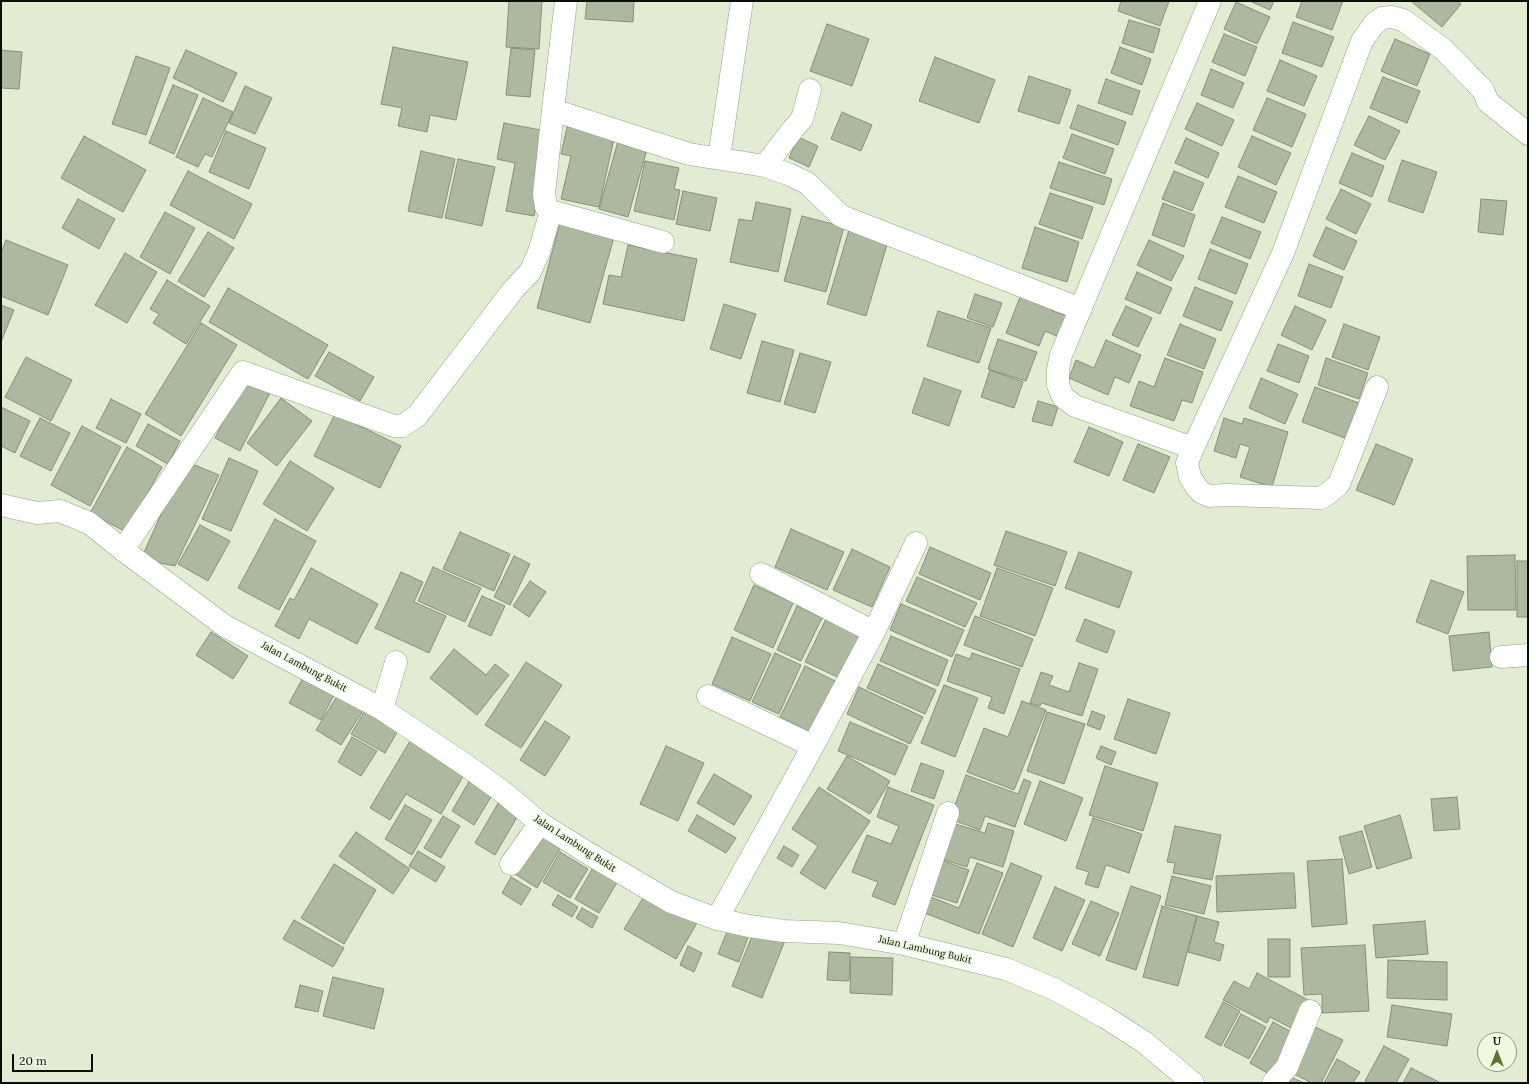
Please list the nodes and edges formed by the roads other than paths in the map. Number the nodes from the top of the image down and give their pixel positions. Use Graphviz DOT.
graph roads {
  1 [pos="566,1"];
  2 [pos="742,1"];
  3 [pos="1210,1"];
  4 [pos="810,90"];
  5 [pos="553,110"];
  6 [pos="1528,134"];
  7 [pos="719,158"];
  8 [pos="765,166"];
  9 [pos="550,211"];
  10 [pos="662,242"];
  11 [pos="1081,309"];
  12 [pos="1377,387"];
  13 [pos="1193,448"];
  14 [pos="1,505"];
  15 [pos="916,543"];
  16 [pos="123,550"];
  17 [pos="761,574"];
  18 [pos="874,632"];
  19 [pos="1528,655"];
  20 [pos="1501,657"];
  21 [pos="396,662"];
  22 [pos="708,696"];
  23 [pos="382,709"];
  24 [pos="814,746"];
  25 [pos="948,813"];
  26 [pos="540,822"];
  27 [pos="511,864"];
  28 [pos="717,919"];
  29 [pos="904,944"];
  30 [pos="1310,1011"];
  31 [pos="1193,1083"];
  32 [pos="1274,1083"];
  1 -- 5 [label="street"];
  2 -- 7 [label="street"];
  3 -- 11 [label="street"];
  4 -- 8 [label="street"];
  5 -- 7 [label="street"];
  5 -- 9 [label="street"];
  6 -- 13 [label="street"];
  7 -- 8 [label="street"];
  8 -- 11 [label="street"];
  9 -- 10 [label="street"];
  9 -- 16 [label="street"];
  11 -- 13 [label="street"];
  12 -- 13 [label="street"];
  14 -- 16 [label="street, Jalan Lambung Bukit"];
  15 -- 18 [label="street"];
  16 -- 23 [label="street, Jalan Lambung Bukit"];
  17 -- 18 [label="street"];
  18 -- 24 [label="street"];
  19 -- 20 [label="street"];
  21 -- 23 [label="street"];
  22 -- 24 [label="street"];
  23 -- 26 [label="street, Jalan Lambung Bukit"];
  24 -- 28 [label="street"];
  25 -- 29 [label="street"];
  26 -- 27 [label="street"];
  26 -- 28 [label="street, Jalan Lambung Bukit"];
  28 -- 29 [label="street, Jalan Lambung Bukit"];
  29 -- 31 [label="street, Jalan Lambung Bukit"];
  30 -- 32 [label="street"];
}
